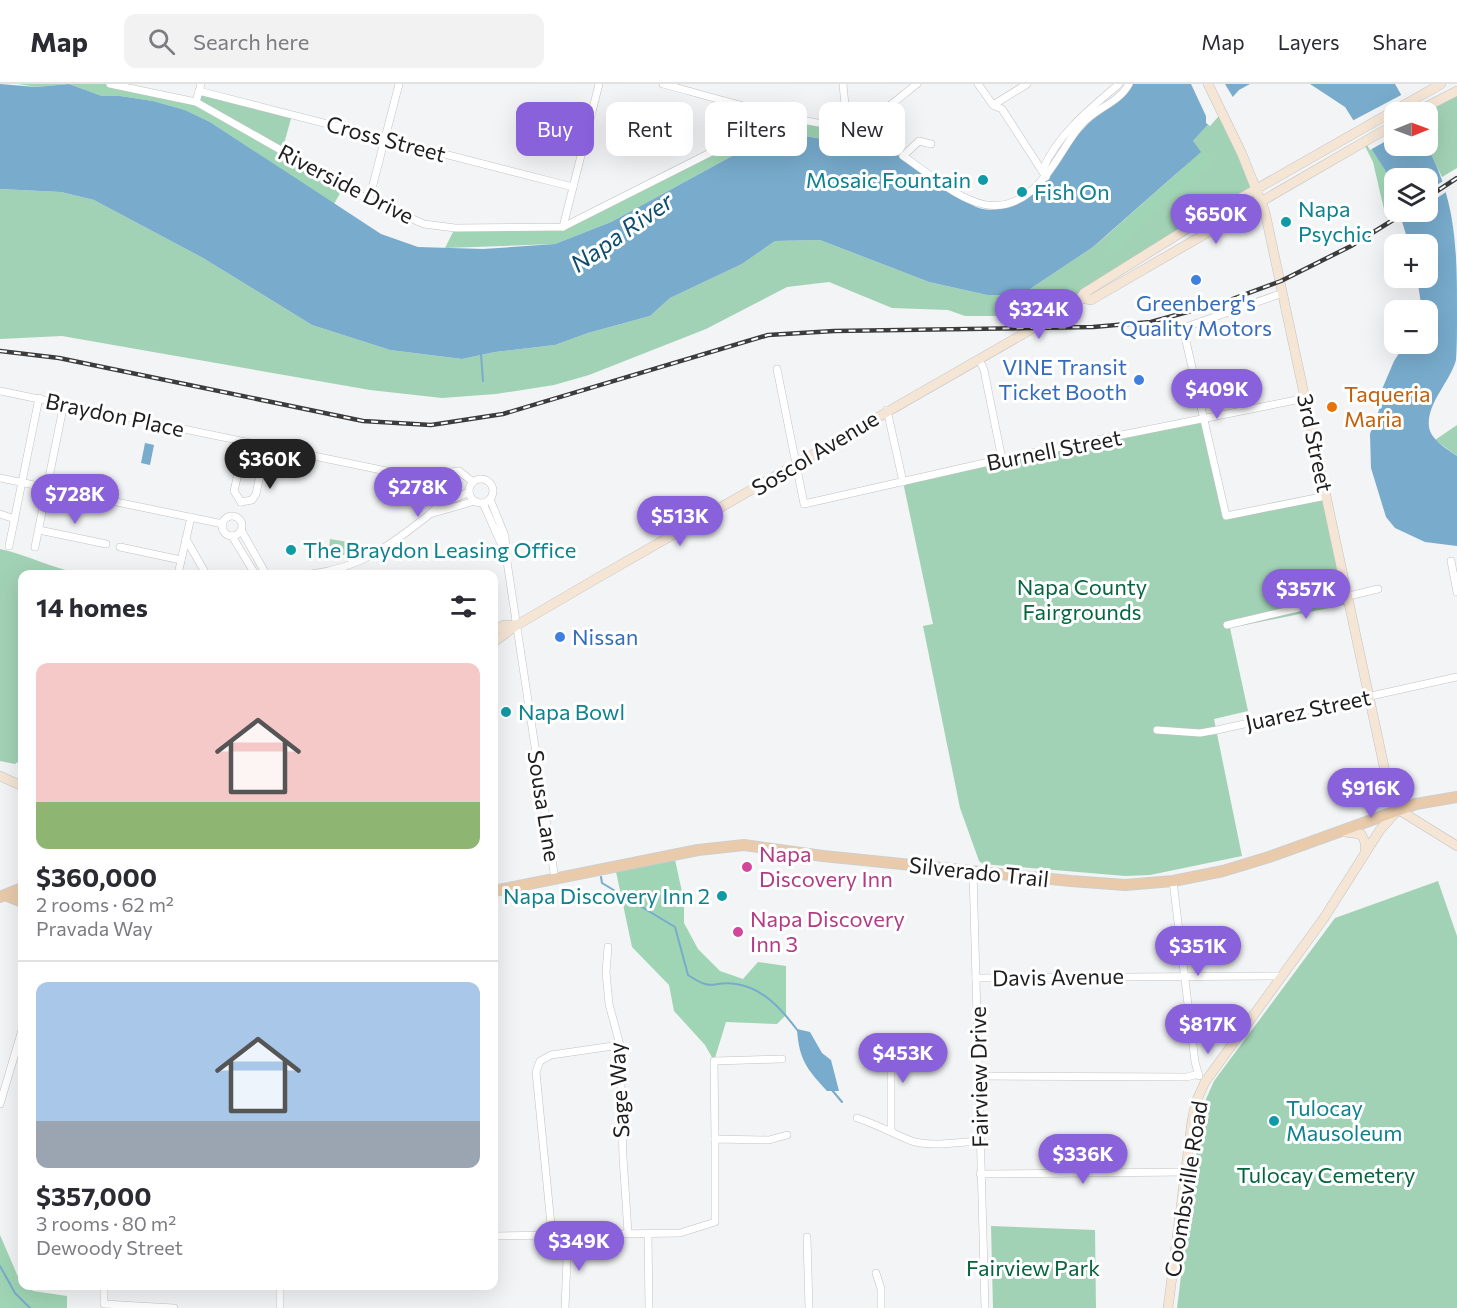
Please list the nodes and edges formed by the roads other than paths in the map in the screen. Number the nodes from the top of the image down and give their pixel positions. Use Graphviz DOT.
graph roads {
  1 [pos="110,84"];
  2 [pos="399,84"];
  3 [pos="598,84"];
  4 [pos="663,84"];
  5 [pos="843,84"];
  6 [pos="917,84"];
  7 [pos="978,84"];
  8 [pos="1027,84"];
  9 [pos="1119,84"];
  10 [pos="1129,84"];
  11 [pos="1208,84"];
  12 [pos="1441,84"];
  13 [pos="200,87"];
  14 [pos="1457,91"];
  15 [pos="196,102"];
  16 [pos="734,102"];
  17 [pos="845,102"];
  18 [pos="892,102"];
  19 [pos="1436,102"];
  20 [pos="993,105"];
  21 [pos="1384,130"];
  22 [pos="385,140"];
  23 [pos="931,144"];
  24 [pos="705,155"];
  25 [pos="1044,173"];
  26 [pos="573,187"];
  27 [pos="1257,188"];
  28 [pos="369,200"];
  29 [pos="1262,203"];
  30 [pos="563,227"];
  31 [pos="1283,293"];
  32 [pos="1082,298"];
  33 [pos="979,359"];
  34 [pos="777,369"];
  35 [pos="0,391"];
  36 [pos="39,398"];
  37 [pos="1306,398"];
  38 [pos="64,403"];
  39 [pos="887,410"];
  40 [pos="1204,420"];
  41 [pos="245,443"];
  42 [pos="266,447"];
  43 [pos="1002,459"];
  44 [pos="797,465"];
  45 [pos="0,478"];
  46 [pos="473,482"];
  47 [pos="903,482"];
  48 [pos="23,483"];
  49 [pos="47,487"];
  50 [pos="469,492"];
  51 [pos="1326,496"];
  52 [pos="482,501"];
  53 [pos="241,502"];
  54 [pos="0,514"];
  55 [pos="430,514"];
  56 [pos="191,517"];
  57 [pos="236,517"];
  58 [pos="15,519"];
  59 [pos="223,524"];
  60 [pos="39,530"];
  61 [pos="241,530"];
  62 [pos="232,536"];
  63 [pos="186,540"];
  64 [pos="106,544"];
  65 [pos="9,546"];
  66 [pos="35,547"];
  67 [pos="120,547"];
  68 [pos="181,560"];
  69 [pos="1451,561"];
  70 [pos="179,570"];
  71 [pos="204,570"];
  72 [pos="253,570"];
  73 [pos="264,570"];
  74 [pos="334,570"];
  75 [pos="1378,589"];
  76 [pos="1457,592"];
  77 [pos="1348,597"];
  78 [pos="517,625"];
  79 [pos="1227,625"];
  80 [pos="498,628"];
  81 [pos="498,639"];
  82 [pos="1457,677"];
  83 [pos="1368,697"];
  84 [pos="1157,730"];
  85 [pos="0,776"];
  86 [pos="18,783"];
  87 [pos="1457,797"];
  88 [pos="1399,810"];
  89 [pos="1339,832"];
  90 [pos="1457,846"];
  91 [pos="1365,853"];
  92 [pos="973,871"];
  93 [pos="555,879"];
  94 [pos="1173,881"];
  95 [pos="18,890"];
  96 [pos="498,890"];
  97 [pos="2,896"];
  98 [pos="18,901"];
  99 [pos="608,947"];
  100 [pos="1186,975"];
  101 [pos="1283,976"];
  102 [pos="976,978"];
  103 [pos="891,1037"];
  104 [pos="18,1043"];
  105 [pos="620,1045"];
  106 [pos="782,1059"];
  107 [pos="979,1076"];
  108 [pos="1202,1078"];
  109 [pos="0,1104"];
  110 [pos="857,1118"];
  111 [pos="891,1130"];
  112 [pos="787,1136"];
  113 [pos="715,1139"];
  114 [pos="980,1141"];
  115 [pos="1185,1172"];
  116 [pos="980,1174"];
  117 [pos="628,1233"];
  118 [pos="648,1234"];
  119 [pos="552,1235"];
  120 [pos="568,1235"];
  121 [pos="498,1236"];
  122 [pos="807,1237"];
  123 [pos="876,1273"];
  124 [pos="104,1290"];
  125 [pos="280,1290"];
  126 [pos="174,1308"];
  127 [pos="280,1308"];
  128 [pos="565,1308"];
  129 [pos="649,1308"];
  130 [pos="808,1308"];
  131 [pos="881,1308"];
  132 [pos="985,1308"];
  133 [pos="1168,1308"];
  1 -- 15 [label="street, Riverside Drive"];
  2 -- 22 [label="street"];
  3 -- 26 [label="street"];
  4 -- 16 [label="street"];
  5 -- 17 [label="street"];
  6 -- 18 [label="street"];
  7 -- 20 [label="street"];
  8 -- 20 [label="street"];
  9 -- 25 [label="street"];
  10 -- 25 [label="street"];
  11 -- 27 [label="main road, 3rd Street"];
  12 -- 27 [label="main road, Soscol Avenue"];
  13 -- 15 [label="street"];
  13 -- 22 [label="street, Cross Street"];
  14 -- 19 [label="main road"];
  15 -- 28 [label="street, Riverside Drive"];
  20 -- 25 [label="street"];
  21 -- 29 [label="main road, Soscol Avenue"];
  22 -- 26 [label="street, Cross Street"];
  22 -- 28 [label="street"];
  23 -- 25 [label="street"];
  24 -- 30 [label="street, Riverside Drive"];
  26 -- 30 [label="street"];
  27 -- 29 [label="main road, 3rd Street"];
  27 -- 32 [label="main road, Soscol Avenue"];
  28 -- 30 [label="street, Riverside Drive"];
  29 -- 31 [label="main road, 3rd Street"];
  29 -- 32 [label="main road, Soscol Avenue"];
  31 -- 37 [label="main road, 3rd Street"];
  31 -- 40 [label="street"];
  32 -- 33 [label="main road, Soscol Avenue"];
  33 -- 39 [label="main road, Soscol Avenue"];
  33 -- 43 [label="street"];
  34 -- 44 [label="street"];
  35 -- 36 [label="street, Braydon Place"];
  36 -- 38 [label="street, Braydon Place"];
  36 -- 48 [label="street"];
  37 -- 40 [label="street, Burnell Street"];
  37 -- 51 [label="main road, 3rd Street"];
  38 -- 41 [label="street, Braydon Place"];
  38 -- 49 [label="street"];
  39 -- 44 [label="main road, Soscol Avenue"];
  39 -- 47 [label="street"];
  40 -- 43 [label="street, Burnell Street"];
  40 -- 51 [label="street"];
  41 -- 42 [label="street, Braydon Place"];
  41 -- 53 [label="street"];
  42 -- 46 [label="street, Braydon Place"];
  42 -- 53 [label="street"];
  43 -- 47 [label="street, Burnell Street"];
  44 -- 47 [label="street, Burnell Street"];
  44 -- 78 [label="main road, Soscol Avenue"];
  45 -- 48 [label="street"];
  46 -- 50 [label="street"];
  46 -- 52 [label="street"];
  48 -- 49 [label="street"];
  48 -- 58 [label="street"];
  49 -- 56 [label="street"];
  49 -- 60 [label="street"];
  50 -- 52 [label="street"];
  50 -- 55 [label="street"];
  51 -- 77 [label="main road, 3rd Street"];
  52 -- 55 [label="street"];
  52 -- 78 [label="street, Sousa Lane"];
  53 -- 57 [label="street"];
  54 -- 58 [label="street"];
  55 -- 74 [label="street"];
  56 -- 59 [label="street"];
  56 -- 63 [label="street"];
  57 -- 59 [label="street"];
  57 -- 61 [label="street"];
  58 -- 65 [label="street"];
  59 -- 62 [label="street"];
  60 -- 64 [label="street"];
  60 -- 66 [label="street"];
  61 -- 62 [label="street"];
  61 -- 73 [label="street"];
  62 -- 72 [label="street"];
  63 -- 68 [label="street"];
  63 -- 71 [label="street"];
  67 -- 68 [label="street"];
  68 -- 70 [label="street"];
  69 -- 76 [label="street"];
  75 -- 77 [label="street"];
  77 -- 79 [label="street"];
  77 -- 83 [label="main road, 3rd Street"];
  78 -- 80 [label="main road, Soscol Avenue"];
  78 -- 81 [label="main road, Soscol Avenue"];
  78 -- 93 [label="street, Sousa Lane"];
  82 -- 83 [label="street, Juarez Street"];
  83 -- 84 [label="street, Juarez Street"];
  83 -- 88 [label="main road, 3rd Street"];
  85 -- 86 [label="main road"];
  87 -- 88 [label="main road, Silverado Trail"];
  88 -- 89 [label="main road, Silverado Trail"];
  88 -- 90 [label="main road"];
  88 -- 91 [label="main road, Coombsville Road"];
  89 -- 91 [label="main road"];
  89 -- 94 [label="main road, Silverado Trail"];
  91 -- 101 [label="main road, Coombsville Road"];
  92 -- 93 [label="main road, Silverado Trail"];
  92 -- 94 [label="main road, Silverado Trail"];
  92 -- 102 [label="street, Fairview Drive"];
  93 -- 96 [label="main road, Silverado Trail"];
  94 -- 100 [label="street"];
  95 -- 97 [label="main road"];
  97 -- 98 [label="main road"];
  99 -- 105 [label="street, Sage Way"];
  100 -- 101 [label="street, Davis Avenue"];
  100 -- 102 [label="street, Davis Avenue"];
  100 -- 108 [label="street"];
  101 -- 108 [label="main road, Coombsville Road"];
  102 -- 107 [label="street, Fairview Drive"];
  103 -- 111 [label="street"];
  104 -- 109 [label="street"];
  105 -- 117 [label="street, Sage Way"];
  105 -- 119 [label="street"];
  106 -- 113 [label="street"];
  107 -- 108 [label="street"];
  107 -- 114 [label="street, Fairview Drive"];
  108 -- 115 [label="main road, Coombsville Road"];
  110 -- 111 [label="street"];
  111 -- 114 [label="street"];
  112 -- 113 [label="street"];
  113 -- 118 [label="street"];
  114 -- 116 [label="street, Fairview Drive"];
  115 -- 116 [label="street"];
  115 -- 133 [label="main road, Coombsville Road"];
  116 -- 132 [label="street, Fairview Drive"];
  117 -- 118 [label="street"];
  117 -- 120 [label="street"];
  118 -- 129 [label="street"];
  119 -- 120 [label="street"];
  119 -- 121 [label="street"];
  120 -- 128 [label="street"];
  122 -- 130 [label="street"];
  123 -- 131 [label="street"];
  124 -- 126 [label="street"];
  125 -- 127 [label="street"];
}
